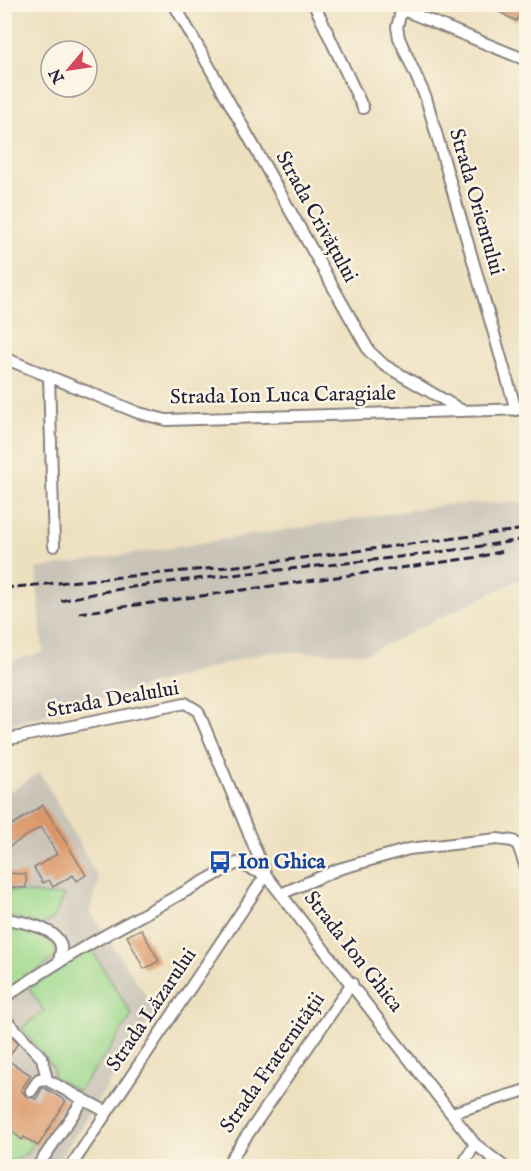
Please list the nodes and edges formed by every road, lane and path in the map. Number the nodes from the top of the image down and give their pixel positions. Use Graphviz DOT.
graph roads {
  1 [pos="174,4"];
  2 [pos="314,4"];
  3 [pos="390,4"];
  4 [pos="402,8"];
  5 [pos="526,60"];
  6 [pos="363,108"];
  7 [pos="4,358"];
  8 [pos="50,376"];
  9 [pos="521,410"];
  10 [pos="463,411"];
  11 [pos="54,546"];
  12 [pos="192,706"];
  13 [pos="4,740"];
  14 [pos="526,868"];
  15 [pos="266,875"];
  16 [pos="283,893"];
  17 [pos="4,919"];
  18 [pos="59,962"];
  19 [pos="352,982"];
  20 [pos="4,998"];
  21 [pos="4,1018"];
  22 [pos="47,1080"];
  23 [pos="526,1090"];
  24 [pos="31,1091"];
  25 [pos="83,1100"];
  26 [pos="107,1112"];
  27 [pos="452,1113"];
  28 [pos="476,1144"];
  29 [pos="38,1167"];
  30 [pos="71,1167"];
  31 [pos="225,1167"];
  32 [pos="462,1167"];
  33 [pos="503,1167"];
  1 -- 10 [label="street, Strada Crivățului"];
  2 -- 6 [label="street"];
  3 -- 4 [label="street"];
  4 -- 5 [label="street"];
  4 -- 9 [label="street, Strada Orientului"];
  7 -- 8 [label="street, Strada Ion Luca Caragiale"];
  8 -- 10 [label="street, Strada Ion Luca Caragiale"];
  8 -- 11 [label="street"];
  9 -- 10 [label="street, Strada Ion Luca Caragiale"];
  12 -- 13 [label="street, Strada Dealului"];
  12 -- 15 [label="street, Strada Ion Ghica"];
  14 -- 16 [label="street"];
  15 -- 16 [label="street, Strada Ion Ghica"];
  15 -- 18 [label="street"];
  15 -- 26 [label="street, Strada Lăzarului"];
  16 -- 19 [label="street, Strada Ion Ghica"];
  17 -- 18 [label="street"];
  18 -- 20 [label="street"];
  19 -- 27 [label="street, Strada Ion Ghica"];
  19 -- 31 [label="street, Strada Fraternității"];
  21 -- 22 [label="street"];
  22 -- 24 [label="street"];
  22 -- 25 [label="street"];
  23 -- 27 [label="street"];
  25 -- 26 [label="street"];
  25 -- 29 [label="street"];
  26 -- 30 [label="street, Strada Lăzarului"];
  27 -- 28 [label="street, Strada Ion Ghica"];
  28 -- 32 [label="street"];
  28 -- 33 [label="street, Strada Ion Ghica"];
}
